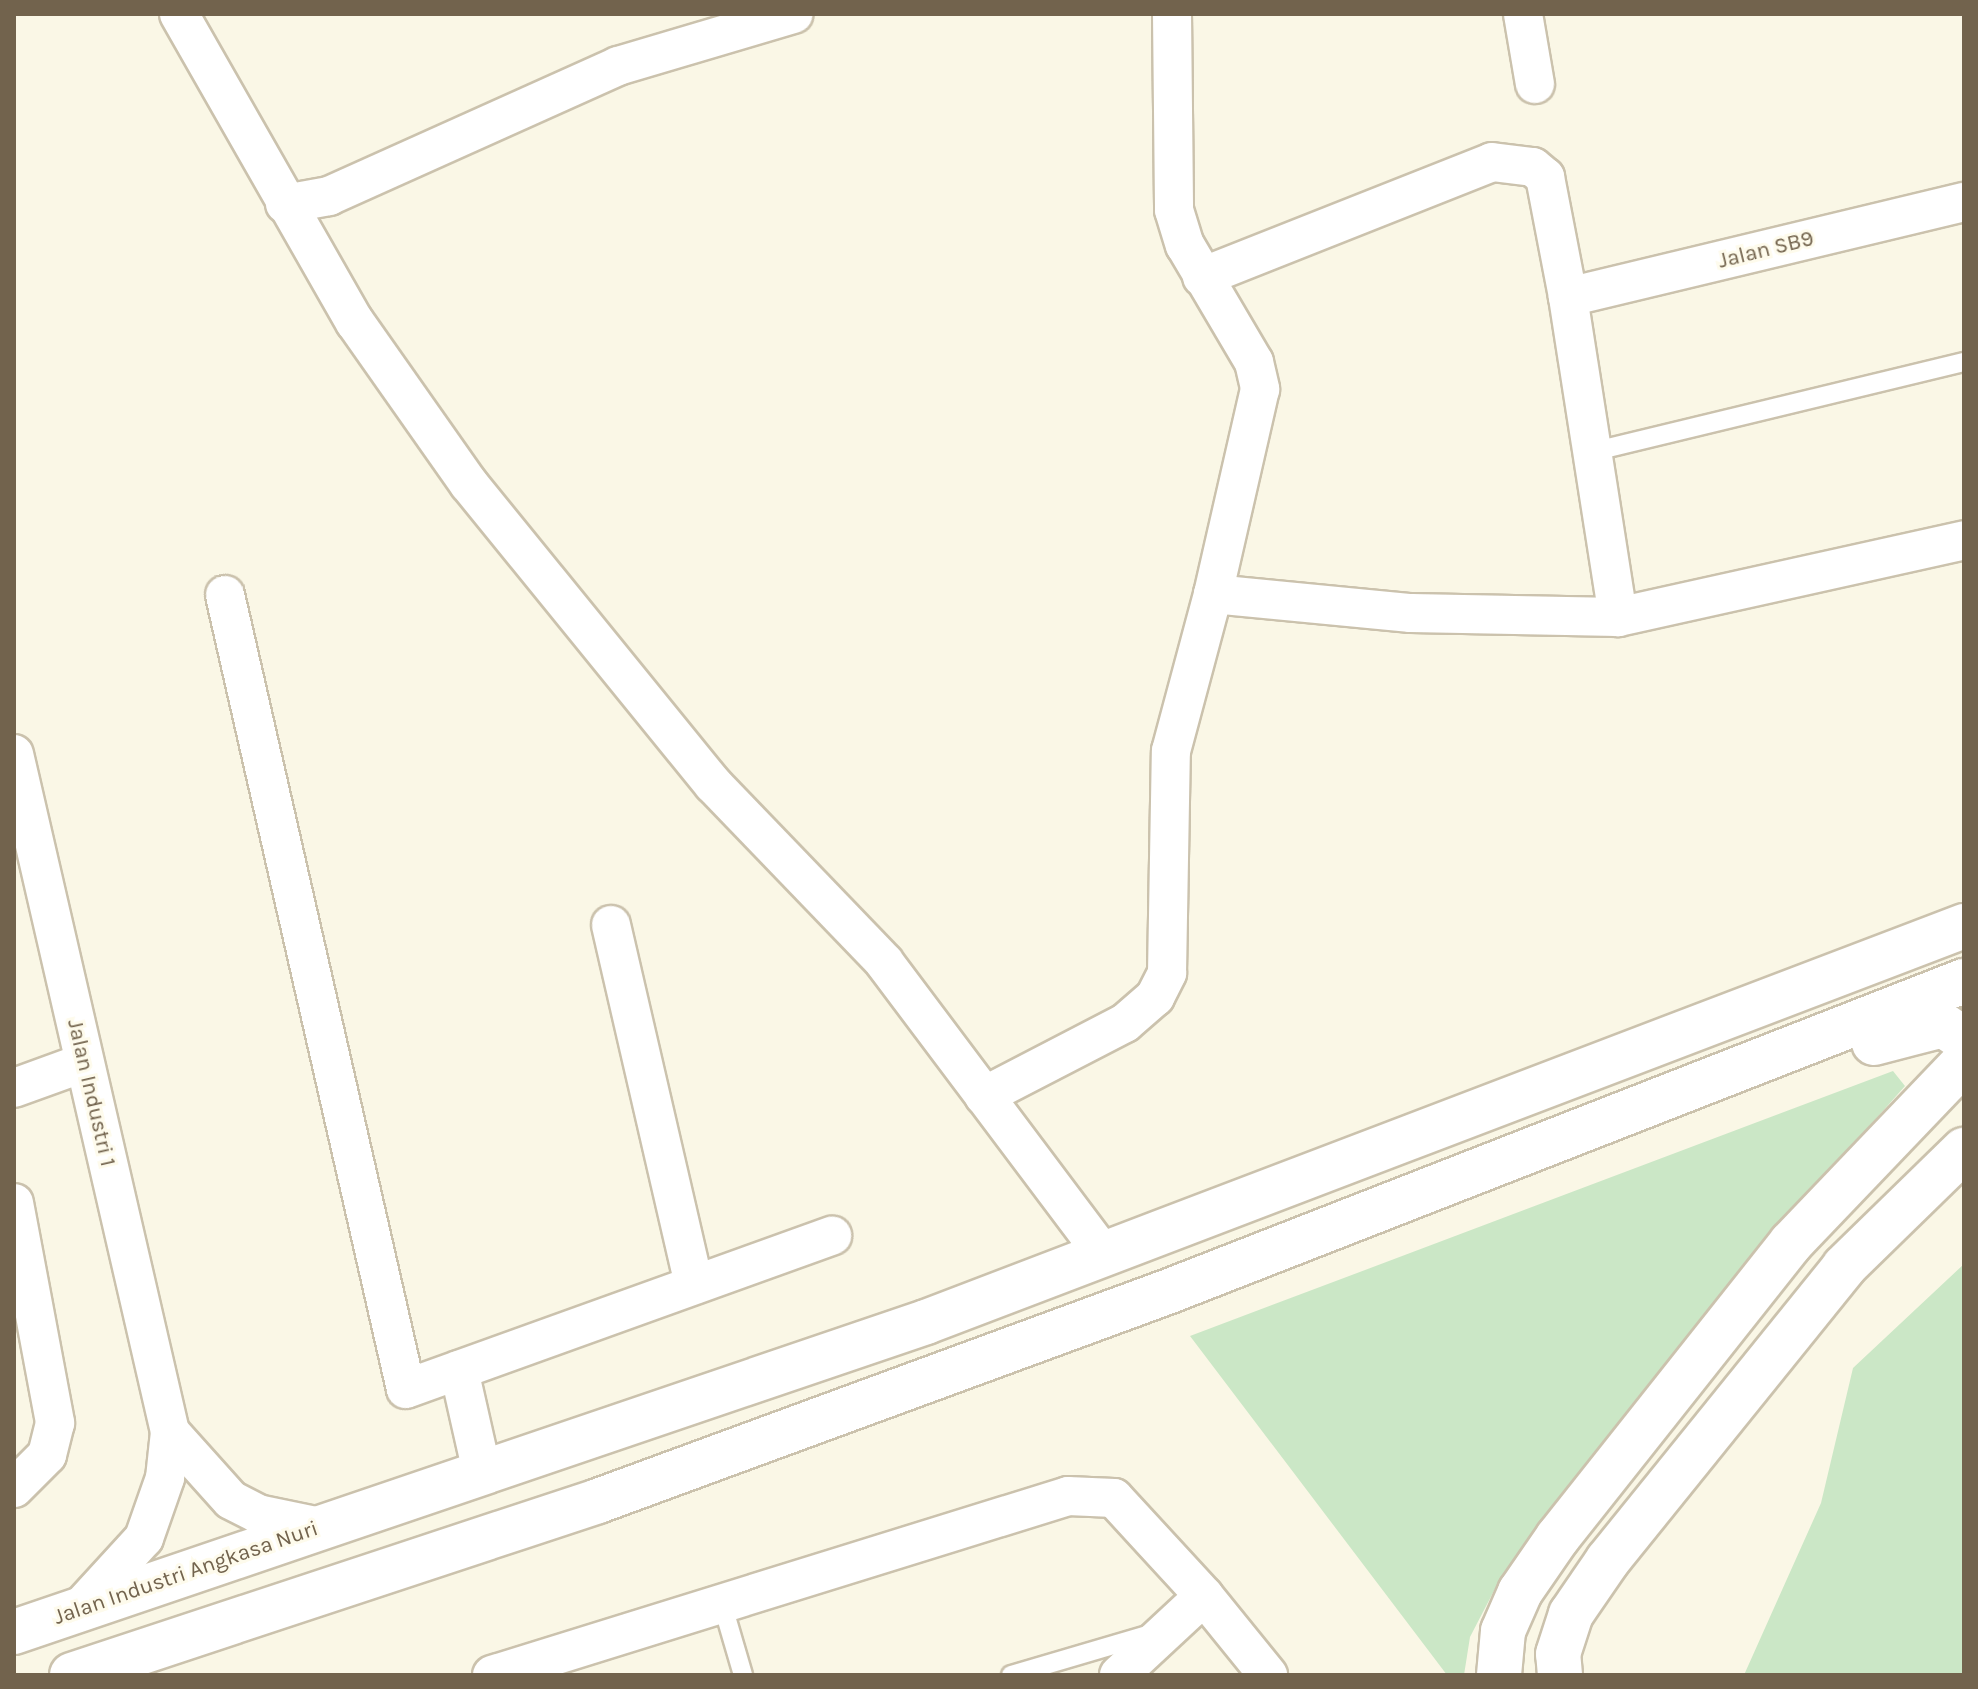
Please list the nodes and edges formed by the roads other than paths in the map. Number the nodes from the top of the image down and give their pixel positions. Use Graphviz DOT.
graph roads {
  1 [pos="179,14"];
  2 [pos="793,14"];
  3 [pos="1172,14"];
  4 [pos="1523,14"];
  5 [pos="1535,84"];
  6 [pos="1964,202"];
  7 [pos="285,204"];
  8 [pos="1202,277"];
  9 [pos="1568,297"];
  10 [pos="1964,362"];
  11 [pos="1592,452"];
  12 [pos="1964,540"];
  13 [pos="1213,594"];
  14 [pos="225,595"];
  15 [pos="1618,617"];
  16 [pos="14,754"];
  17 [pos="611,925"];
  18 [pos="1964,926"];
  19 [pos="1964,981"];
  20 [pos="1964,1039"];
  21 [pos="1964,1062"];
  22 [pos="83,1063"];
  23 [pos="14,1088"];
  24 [pos="984,1096"];
  25 [pos="1964,1150"];
  26 [pos="14,1203"];
  27 [pos="832,1236"];
  28 [pos="1103,1254"];
  29 [pos="22,1285"];
  30 [pos="694,1285"];
  31 [pos="1167,1292"];
  32 [pos="459,1370"];
  33 [pos="170,1432"];
  34 [pos="482,1472"];
  35 [pos="14,1488"];
  36 [pos="339,1520"];
  37 [pos="373,1575"];
  38 [pos="1204,1596"];
  39 [pos="722,1603"];
  40 [pos="79,1609"];
  41 [pos="1169,1628"];
  42 [pos="14,1632"];
  43 [pos="72,1675"];
  44 [pos="492,1675"];
  45 [pos="743,1675"];
  46 [pos="1011,1675"];
  47 [pos="1119,1675"];
  48 [pos="1268,1675"];
  49 [pos="1499,1675"];
  50 [pos="1560,1675"];
  1 -- 7 [label="street"];
  2 -- 7 [label="street"];
  3 -- 8 [label="street"];
  4 -- 5 [label="street"];
  6 -- 9 [label="street, Jalan SB9"];
  7 -- 24 [label="street"];
  8 -- 9 [label="street"];
  8 -- 13 [label="street"];
  9 -- 11 [label="street"];
  10 -- 11 [label="lane"];
  11 -- 15 [label="street"];
  12 -- 15 [label="street"];
  13 -- 15 [label="street"];
  13 -- 24 [label="street"];
  14 -- 32 [label="street"];
  16 -- 22 [label="street, Jalan Industri 1"];
  17 -- 30 [label="street"];
  18 -- 28 [label="main road, Jalan Industri Angkasa Nuri"];
  19 -- 31 [label="main road"];
  20 -- 31 [label="main road"];
  21 -- 49 [label="main road"];
  22 -- 23 [label="street"];
  22 -- 33 [label="street, Jalan Industri 1"];
  24 -- 28 [label="street"];
  25 -- 50 [label="main road"];
  26 -- 29 [label="street"];
  27 -- 30 [label="street"];
  28 -- 34 [label="main road, Jalan Industri Angkasa Nuri"];
  29 -- 35 [label="street"];
  30 -- 32 [label="street"];
  31 -- 37 [label="main road"];
  32 -- 34 [label="street"];
  33 -- 36 [label="street, Jalan Industri 1"];
  33 -- 40 [label="street, Jalan Industri 1"];
  34 -- 36 [label="main road, Jalan Industri Angkasa Nuri"];
  36 -- 37 [label="main road"];
  36 -- 40 [label="main road, Jalan Industri Angkasa Nuri"];
  37 -- 43 [label="main road"];
  38 -- 39 [label="street"];
  38 -- 41 [label="street"];
  38 -- 48 [label="street"];
  39 -- 44 [label="street"];
  39 -- 45 [label="lane"];
  40 -- 42 [label="main road, Jalan Industri Angkasa Nuri"];
  41 -- 46 [label="lane"];
  41 -- 47 [label="street"];
}
